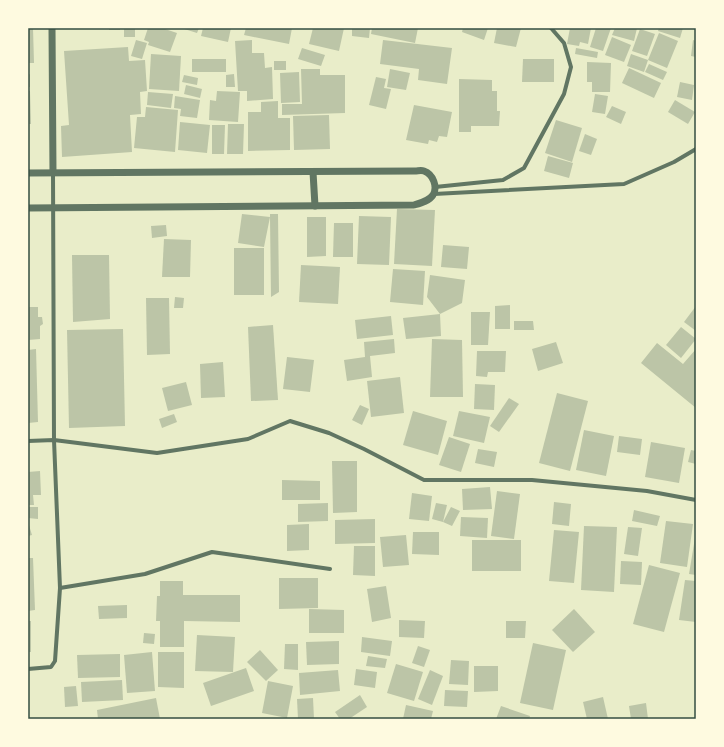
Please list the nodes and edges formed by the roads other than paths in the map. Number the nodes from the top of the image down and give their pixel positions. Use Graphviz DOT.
graph roads {
  1 [pos="52,28"];
  2 [pos="551,28"];
  3 [pos="696,149"];
  4 [pos="313,172"];
  5 [pos="28,173"];
  6 [pos="53,173"];
  7 [pos="434,190"];
  8 [pos="315,206"];
  9 [pos="28,208"];
  10 [pos="53,208"];
  11 [pos="54,440"];
  12 [pos="28,441"];
  13 [pos="696,500"];
  14 [pos="330,569"];
  15 [pos="60,588"];
  16 [pos="28,669"];
  1 -- 6 [label="street"];
  2 -- 7 [label="street"];
  3 -- 7 [label="street"];
  4 -- 6 [label="street"];
  4 -- 7 [label="street"];
  4 -- 8 [label="street"];
  5 -- 6 [label="street"];
  6 -- 10 [label="street"];
  7 -- 8 [label="street"];
  8 -- 10 [label="street"];
  9 -- 10 [label="street"];
  10 -- 11 [label="street"];
  11 -- 12 [label="street"];
  11 -- 13 [label="street"];
  11 -- 15 [label="street"];
  14 -- 15 [label="street"];
  15 -- 16 [label="street"];
}
